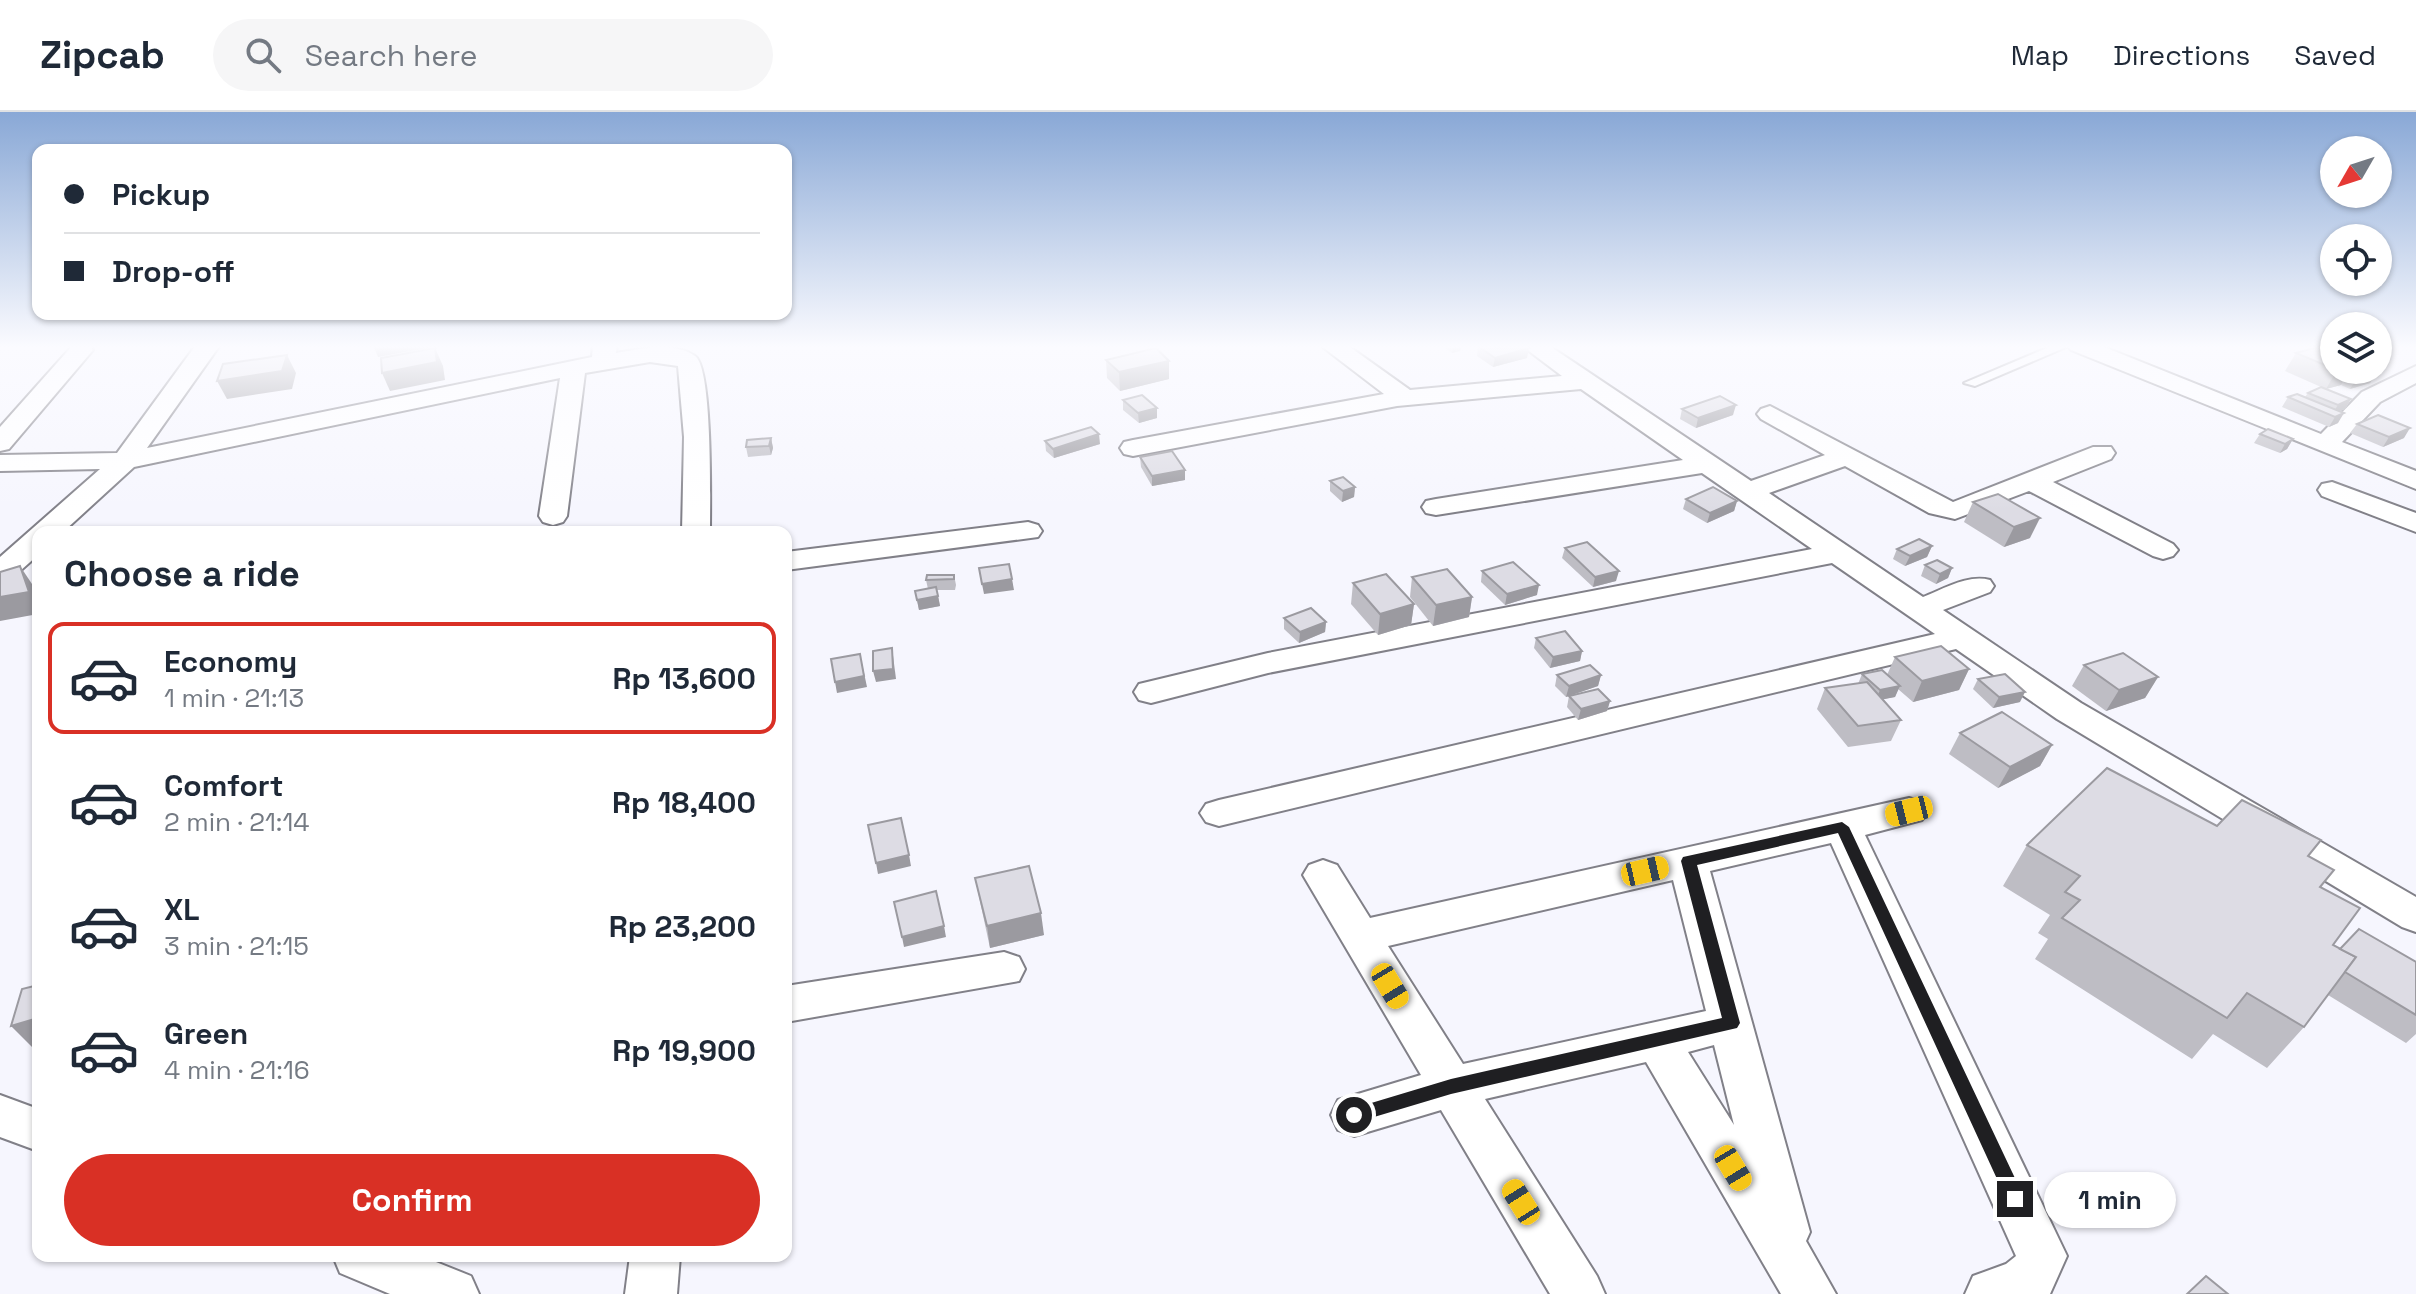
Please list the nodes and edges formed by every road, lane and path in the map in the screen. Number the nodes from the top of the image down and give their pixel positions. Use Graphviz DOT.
graph roads {
  1 [pos="37,400"];
  2 [pos="169,400"];
  3 [pos="413,400"];
  4 [pos="569,400"];
  5 [pos="694,400"];
  6 [pos="1393,400"];
  7 [pos="1614,400"];
  8 [pos="2217,400"];
  9 [pos="2368,400"];
  10 [pos="1770,414"];
  11 [pos="0,443"];
  12 [pos="2326,444"];
  13 [pos="1133,448"];
  14 [pos="2102,453"];
  15 [pos="1845,457"];
  16 [pos="125,461"];
  17 [pos="0,463"];
  18 [pos="1708,464"];
  19 [pos="2416,481"];
  20 [pos="2032,482"];
  21 [pos="2332,490"];
  22 [pos="1749,491"];
  23 [pos="1436,507"];
  24 [pos="553,516"];
  25 [pos="2416,523"];
  26 [pos="53,526"];
  27 [pos="696,526"];
  28 [pos="1028,531"];
  29 [pos="32,544"];
  30 [pos="2163,550"];
  31 [pos="1837,553"];
  32 [pos="792,560"];
  33 [pos="0,573"];
  34 [pos="1979,586"];
  35 [pos="1919,609"];
  36 [pos="1962,638"];
  37 [pos="1151,692"];
  38 [pos="1909,811"];
  39 [pos="1219,813"];
  40 [pos="1842,827"];
  41 [pos="1688,861"];
  42 [pos="1323,875"];
  43 [pos="2416,916"];
  44 [pos="1360,936"];
  45 [pos="1004,969"];
  46 [pos="792,1003"];
  47 [pos="1731,1023"];
  48 [pos="1657,1041"];
  49 [pos="1451,1087"];
  50 [pos="1354,1115"];
  51 [pos="0,1116"];
  52 [pos="32,1128"];
  53 [pos="373,1262"];
  54 [pos="654,1262"];
  55 [pos="1802,1282"];
  56 [pos="453,1294"];
  57 [pos="651,1294"];
  58 [pos="1577,1294"];
  59 [pos="1991,1294"];
  1 -- 11 [label="street"];
  2 -- 16 [label="street"];
  3 -- 16 [label="street"];
  4 -- 24 [label="street"];
  5 -- 27 [label="street"];
  6 -- 13 [label="street"];
  7 -- 18 [label="street"];
  8 -- 12 [label="street"];
  9 -- 12 [label="street"];
  10 -- 15 [label="street"];
  12 -- 19 [label="street"];
  14 -- 20 [label="street"];
  15 -- 20 [label="street"];
  15 -- 22 [label="street"];
  16 -- 17 [label="street"];
  16 -- 26 [label="street"];
  18 -- 22 [label="street"];
  18 -- 23 [label="street"];
  20 -- 30 [label="street"];
  21 -- 25 [label="street"];
  22 -- 31 [label="street"];
  28 -- 32 [label="street"];
  29 -- 33 [label="street"];
  31 -- 35 [label="street"];
  31 -- 37 [label="street"];
  34 -- 35 [label="street"];
  35 -- 36 [label="street"];
  36 -- 39 [label="street"];
  36 -- 43 [label="street"];
  38 -- 40 [label="street"];
  40 -- 41 [label="street"];
  40 -- 59 [label="street"];
  41 -- 44 [label="street"];
  41 -- 47 [label="street"];
  42 -- 44 [label="street"];
  44 -- 49 [label="street"];
  45 -- 46 [label="street"];
  47 -- 48 [label="street"];
  47 -- 55 [label="street"];
  48 -- 49 [label="street"];
  48 -- 55 [label="street"];
  49 -- 50 [label="street"];
  49 -- 58 [label="street"];
  51 -- 52 [label="street"];
  53 -- 56 [label="street"];
  54 -- 57 [label="street"];
}
